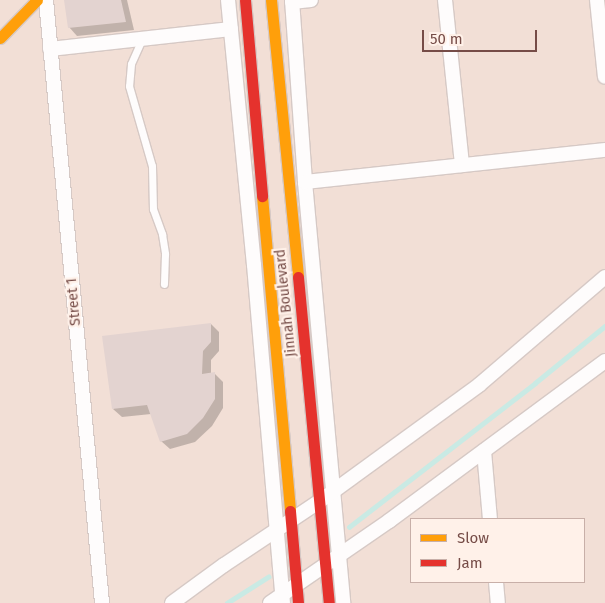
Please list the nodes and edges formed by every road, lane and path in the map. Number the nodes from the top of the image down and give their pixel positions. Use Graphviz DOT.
graph roads {
  1 [pos="36,0"];
  2 [pos="46,0"];
  3 [pos="228,0"];
  4 [pos="246,0"];
  5 [pos="271,0"];
  6 [pos="311,0"];
  7 [pos="445,0"];
  8 [pos="598,0"];
  9 [pos="292,1"];
  10 [pos="231,29"];
  11 [pos="0,38"];
  12 [pos="142,39"];
  13 [pos="50,49"];
  14 [pos="605,77"];
  15 [pos="605,150"];
  16 [pos="462,165"];
  17 [pos="305,182"];
  18 [pos="605,277"];
  19 [pos="164,284"];
  20 [pos="605,362"];
  21 [pos="484,451"];
  22 [pos="333,490"];
  23 [pos="320,501"];
  24 [pos="490,518"];
  25 [pos="291,521"];
  26 [pos="276,531"];
  27 [pos="339,555"];
  28 [pos="326,564"];
  29 [pos="496,583"];
  30 [pos="296,584"];
  31 [pos="283,598"];
  32 [pos="102,603"];
  33 [pos="172,603"];
  34 [pos="270,603"];
  35 [pos="298,603"];
  36 [pos="329,603"];
  37 [pos="343,603"];
  38 [pos="498,603"];
  1 -- 11 [label="street"];
  2 -- 13 [label="street, Street 1"];
  3 -- 10 [label="street"];
  4 -- 25 [label="street, Jinnah Boulevard"];
  5 -- 23 [label="street, Jinnah Boulevard"];
  6 -- 9 [label="street"];
  7 -- 16 [label="street"];
  8 -- 14 [label="street"];
  9 -- 17 [label="street"];
  10 -- 12 [label="street"];
  10 -- 26 [label="street"];
  12 -- 13 [label="street"];
  12 -- 19 [label="lane"];
  13 -- 32 [label="street, Street 1"];
  15 -- 16 [label="street"];
  16 -- 17 [label="street"];
  17 -- 22 [label="street"];
  18 -- 22 [label="street"];
  20 -- 21 [label="street"];
  21 -- 24 [label="street"];
  21 -- 27 [label="street"];
  22 -- 23 [label="street"];
  22 -- 27 [label="street"];
  23 -- 25 [label="street"];
  23 -- 28 [label="street, Jinnah Boulevard"];
  25 -- 26 [label="street"];
  25 -- 30 [label="street, Jinnah Boulevard"];
  26 -- 31 [label="street"];
  26 -- 33 [label="street"];
  27 -- 28 [label="street"];
  27 -- 37 [label="street"];
  28 -- 30 [label="street"];
  28 -- 36 [label="street, Jinnah Boulevard"];
  29 -- 38 [label="street"];
  30 -- 31 [label="street"];
  30 -- 35 [label="street, Jinnah Boulevard"];
  31 -- 34 [label="street"];
}
